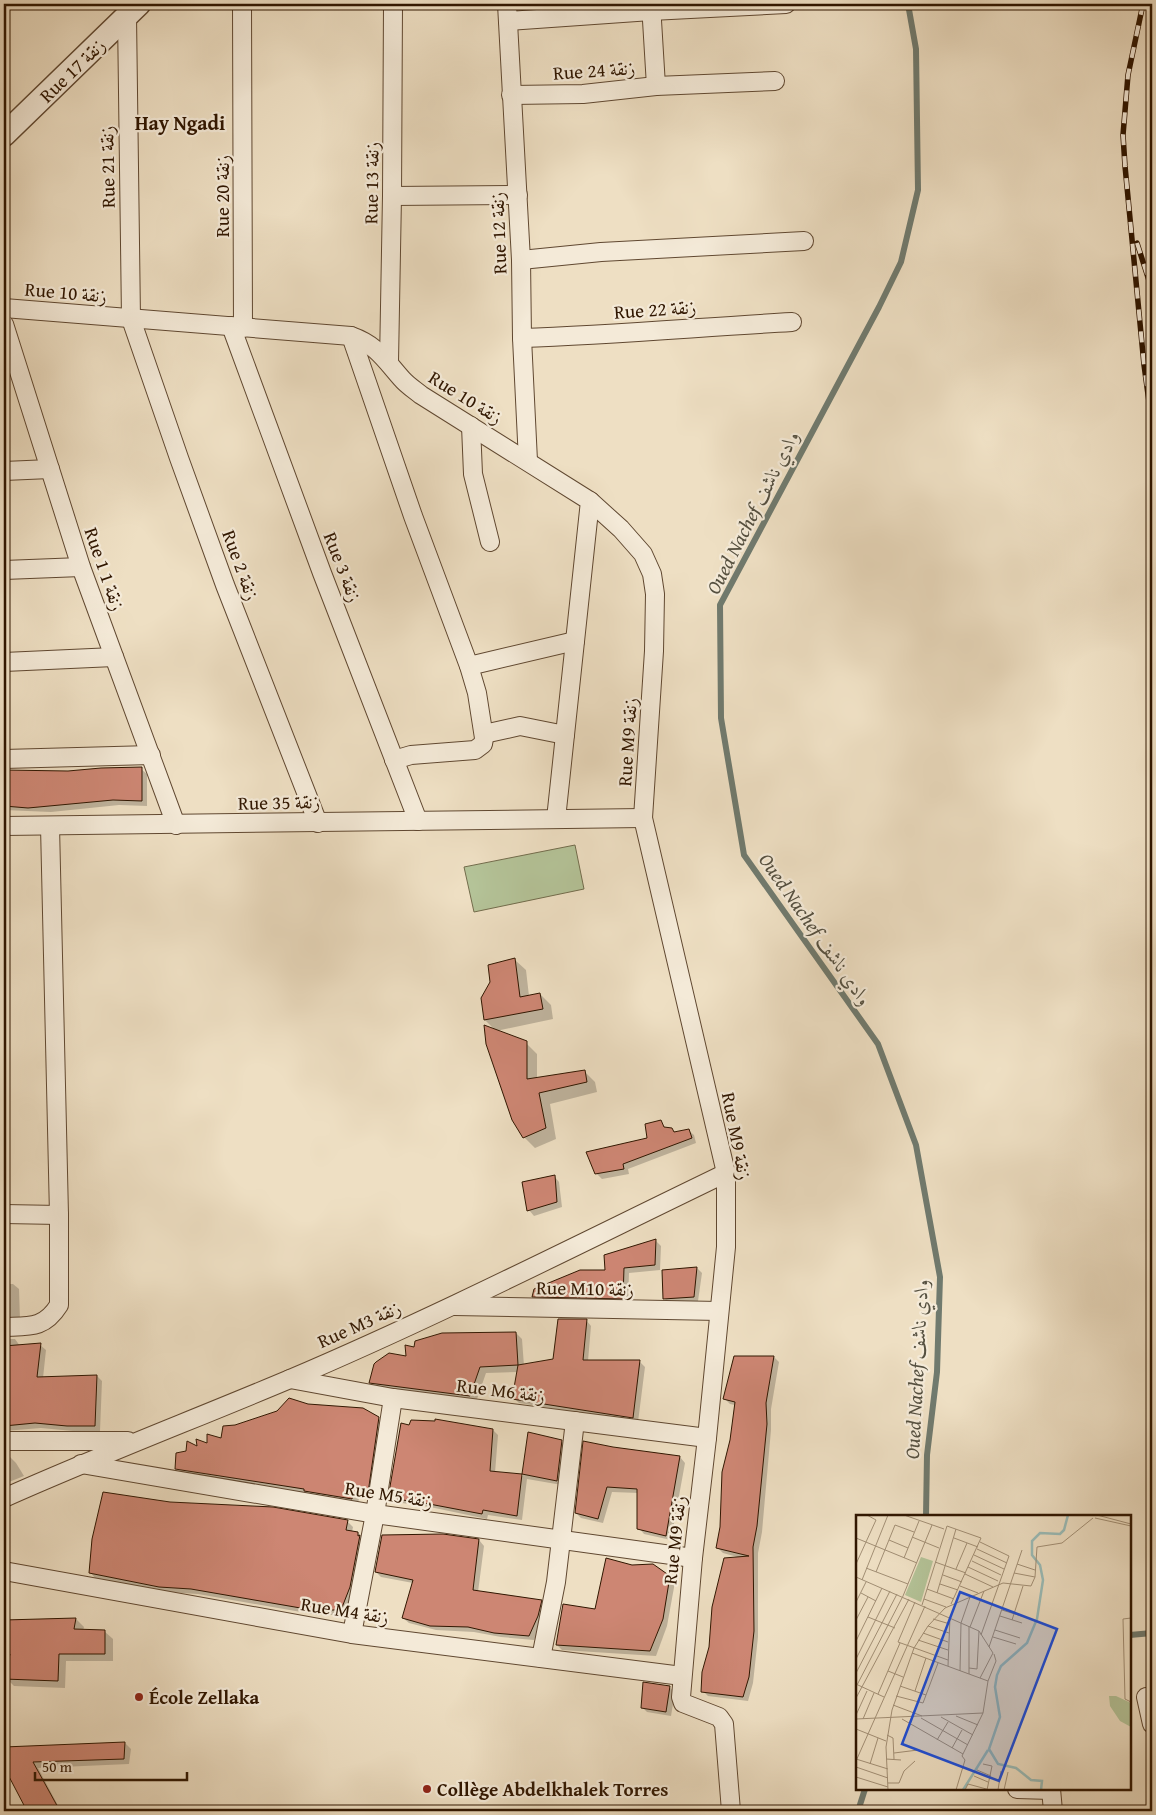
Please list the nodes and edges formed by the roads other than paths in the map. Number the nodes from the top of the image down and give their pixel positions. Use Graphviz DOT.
graph roads {
  1 [pos="242,4"];
  2 [pos="394,4"];
  3 [pos="786,4"];
  4 [pos="651,7"];
  5 [pos="133,10"];
  6 [pos="507,12"];
  7 [pos="775,81"];
  8 [pos="656,86"];
  9 [pos="511,96"];
  10 [pos="4,136"];
  11 [pos="518,195"];
  12 [pos="392,196"];
  13 [pos="804,241"];
  14 [pos="521,260"];
  15 [pos="4,308"];
  16 [pos="131,318"];
  17 [pos="792,322"];
  18 [pos="4,324"];
  19 [pos="237,327"];
  20 [pos="351,336"];
  21 [pos="522,338"];
  22 [pos="389,362"];
  23 [pos="12,378"];
  24 [pos="472,426"];
  25 [pos="528,461"];
  26 [pos="50,469"];
  27 [pos="4,471"];
  28 [pos="590,500"];
  29 [pos="490,542"];
  30 [pos="80,567"];
  31 [pos="4,570"];
  32 [pos="575,641"];
  33 [pos="114,658"];
  34 [pos="4,662"];
  35 [pos="470,666"];
  36 [pos="484,734"];
  37 [pos="564,735"];
  38 [pos="151,754"];
  39 [pos="4,759"];
  40 [pos="394,760"];
  41 [pos="643,818"];
  42 [pos="556,819"];
  43 [pos="418,821"];
  44 [pos="318,823"];
  45 [pos="176,824"];
  46 [pos="4,826"];
  47 [pos="50,826"];
  48 [pos="726,1173"];
  49 [pos="4,1214"];
  50 [pos="58,1215"];
  51 [pos="450,1306"];
  52 [pos="718,1311"];
  53 [pos="4,1327"];
  54 [pos="290,1379"];
  55 [pos="393,1398"];
  56 [pos="575,1421"];
  57 [pos="707,1438"];
  58 [pos="4,1441"];
  59 [pos="136,1441"];
  60 [pos="81,1464"];
  61 [pos="4,1498"];
  62 [pos="375,1514"];
  63 [pos="561,1540"];
  64 [pos="693,1558"];
  65 [pos="4,1572"];
  66 [pos="352,1634"];
  67 [pos="541,1658"];
  68 [pos="682,1676"];
  69 [pos="1146,1697"];
  70 [pos="1152,1724"];
  71 [pos="1051,1790"];
  72 [pos="731,1811"];
  73 [pos="1053,1811"];
  1 -- 19 [label="street, Rue 20 زنقة"];
  2 -- 12 [label="street, Rue 13 زنقة"];
  3 -- 4 [label="street"];
  4 -- 6 [label="street"];
  4 -- 8 [label="street, Rue 24 زنقة"];
  5 -- 10 [label="street, Rue 17 زنقة"];
  5 -- 16 [label="street, Rue 21 زنقة"];
  6 -- 9 [label="street, Rue 12 زنقة"];
  7 -- 8 [label="street"];
  8 -- 9 [label="street, Rue 24 زنقة"];
  9 -- 11 [label="street, Rue 12 زنقة"];
  11 -- 12 [label="street"];
  11 -- 14 [label="street, Rue 12 زنقة"];
  12 -- 22 [label="street, Rue 13 زنقة"];
  13 -- 14 [label="street"];
  14 -- 21 [label="street, Rue 12 زنقة"];
  15 -- 16 [label="street, Rue 10 زنقة"];
  16 -- 19 [label="street, Rue 10 زنقة"];
  16 -- 44 [label="street, Rue 2 زنقة"];
  17 -- 21 [label="street, Rue 22 زنقة"];
  18 -- 23 [label="street, Rue 1 زنقة 1"];
  19 -- 20 [label="street, Rue 10 زنقة"];
  19 -- 40 [label="street, Rue 3 زنقة"];
  20 -- 22 [label="street, Rue 10 زنقة"];
  20 -- 35 [label="street"];
  21 -- 25 [label="street, Rue 12 زنقة"];
  22 -- 24 [label="street, Rue 10 زنقة"];
  23 -- 26 [label="street, Rue 1 زنقة 1"];
  24 -- 25 [label="street, Rue 10 زنقة"];
  24 -- 29 [label="street"];
  25 -- 28 [label="street, Rue 10 زنقة"];
  26 -- 27 [label="street"];
  26 -- 30 [label="street, Rue 1 زنقة 1"];
  28 -- 32 [label="street"];
  28 -- 41 [label="street, Rue M9 زنقة"];
  30 -- 31 [label="street"];
  30 -- 33 [label="street, Rue 1 زنقة 1"];
  32 -- 35 [label="street"];
  32 -- 37 [label="street"];
  33 -- 34 [label="street"];
  33 -- 38 [label="street, Rue 1 زنقة 1"];
  35 -- 36 [label="street"];
  36 -- 37 [label="street"];
  36 -- 40 [label="street"];
  37 -- 42 [label="street"];
  38 -- 39 [label="street"];
  38 -- 45 [label="street, Rue 1 زنقة 1"];
  40 -- 43 [label="street, Rue 3 زنقة"];
  41 -- 42 [label="street, Rue 35 زنقة"];
  41 -- 48 [label="street, Rue M9 زنقة"];
  42 -- 43 [label="street, Rue 35 زنقة"];
  43 -- 44 [label="street, Rue 35 زنقة"];
  44 -- 45 [label="street, Rue 35 زنقة"];
  45 -- 47 [label="street, Rue 35 زنقة"];
  46 -- 47 [label="street, Rue 35 زنقة"];
  47 -- 50 [label="street"];
  48 -- 51 [label="street, Rue M3 زنقة"];
  48 -- 52 [label="street, Rue M9 زنقة"];
  49 -- 50 [label="street"];
  50 -- 53 [label="street"];
  51 -- 52 [label="street, Rue M10 زنقة"];
  51 -- 54 [label="street, Rue M3 زنقة"];
  52 -- 57 [label="street, Rue M9 زنقة"];
  54 -- 55 [label="street, Rue M6 زنقة"];
  54 -- 59 [label="street, Rue M3 زنقة"];
  55 -- 56 [label="street, Rue M6 زنقة"];
  55 -- 62 [label="street"];
  56 -- 57 [label="street, Rue M6 زنقة"];
  56 -- 63 [label="street"];
  57 -- 64 [label="street, Rue M9 زنقة"];
  58 -- 59 [label="street"];
  59 -- 60 [label="street, Rue M3 زنقة"];
  60 -- 61 [label="street, Rue M3 زنقة"];
  60 -- 62 [label="street, Rue M5 زنقة"];
  62 -- 63 [label="street, Rue M5 زنقة"];
  62 -- 66 [label="street"];
  63 -- 64 [label="street, Rue M5 زنقة"];
  63 -- 67 [label="street"];
  64 -- 68 [label="street, Rue M9 زنقة"];
  65 -- 66 [label="street, Rue M4 زنقة"];
  66 -- 67 [label="street, Rue M4 زنقة"];
  67 -- 68 [label="street, Rue M4 زنقة"];
  68 -- 72 [label="street, Rue M9 زنقة"];
  69 -- 70 [label="street"];
  71 -- 73 [label="street"];
}
